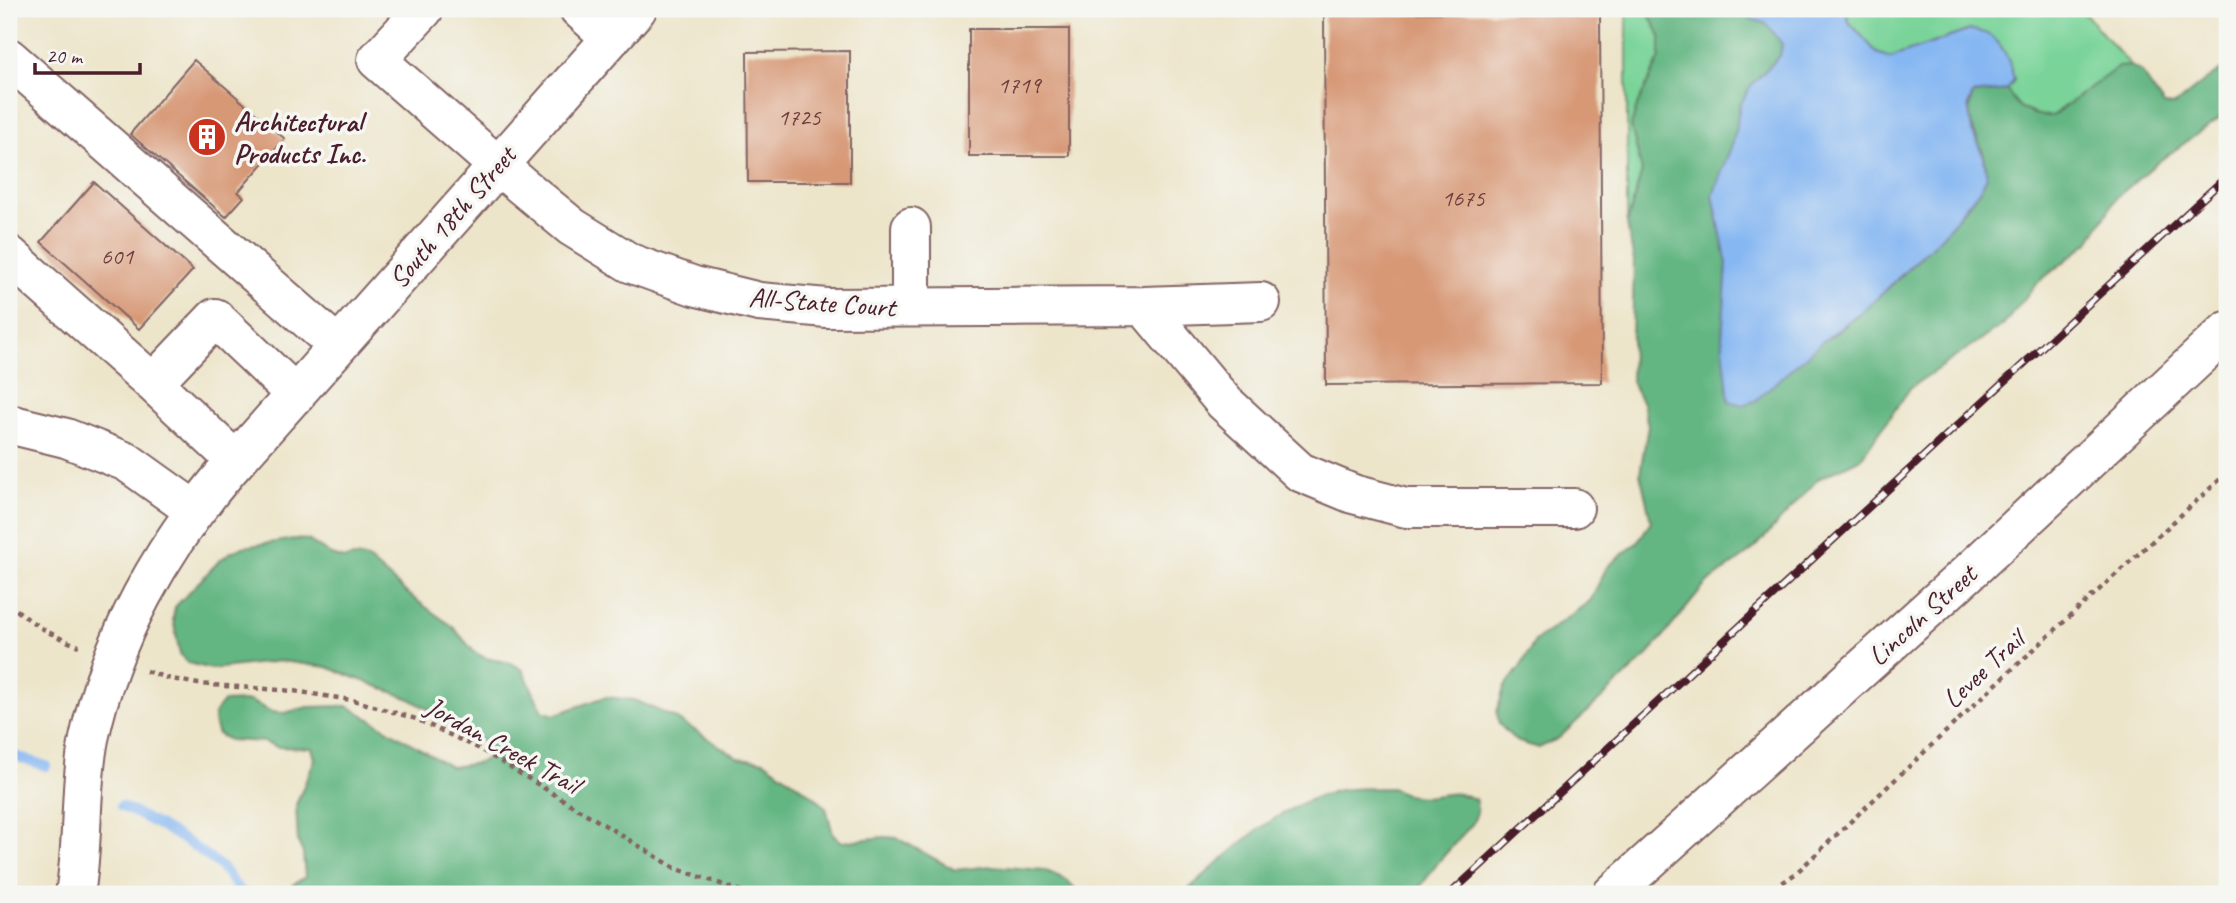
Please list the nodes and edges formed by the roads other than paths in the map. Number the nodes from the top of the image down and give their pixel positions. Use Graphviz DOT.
graph roads {
  1 [pos="424,9"];
  2 [pos="579,9"];
  3 [pos="637,9"];
  4 [pos="611,38"];
  5 [pos="9,58"];
  6 [pos="496,165"];
  7 [pos="911,227"];
  8 [pos="9,255"];
  9 [pos="1261,302"];
  10 [pos="1144,306"];
  11 [pos="911,307"];
  12 [pos="2227,331"];
  13 [pos="338,346"];
  14 [pos="153,383"];
  15 [pos="296,394"];
  16 [pos="9,424"];
  17 [pos="236,461"];
  18 [pos="1574,508"];
  19 [pos="194,510"];
  20 [pos="75,894"];
  21 [pos="1612,894"];
  1 -- 6 [label="street, All-State Court"];
  2 -- 4 [label="street"];
  3 -- 4 [label="street, South 18th Street"];
  4 -- 6 [label="street, South 18th Street"];
  5 -- 13 [label="street"];
  6 -- 11 [label="street, All-State Court"];
  6 -- 13 [label="street, South 18th Street"];
  7 -- 11 [label="street"];
  8 -- 14 [label="street"];
  9 -- 10 [label="street, All-State Court"];
  10 -- 11 [label="street, All-State Court"];
  10 -- 18 [label="street"];
  12 -- 21 [label="street, Lincoln Street"];
  13 -- 15 [label="street, South 18th Street"];
  14 -- 15 [label="street"];
  14 -- 17 [label="street"];
  15 -- 17 [label="street, South 18th Street"];
  16 -- 19 [label="street"];
  17 -- 19 [label="street, South 18th Street"];
  19 -- 20 [label="street, South 18th Street"];
}
